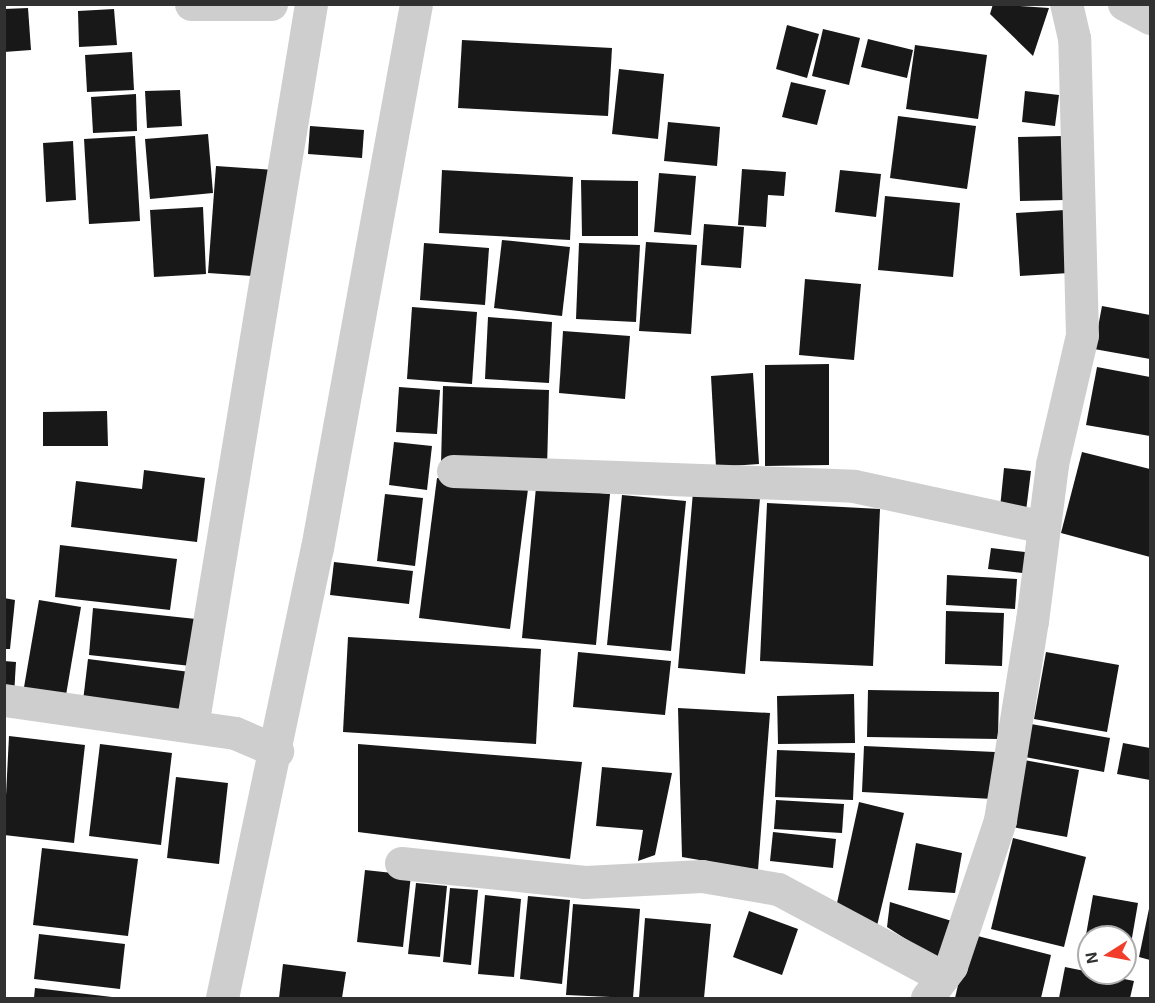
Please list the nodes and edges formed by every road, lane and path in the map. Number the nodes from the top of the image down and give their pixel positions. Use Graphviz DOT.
graph roads {
  1 [pos="191,4"];
  2 [pos="271,4"];
  3 [pos="311,4"];
  4 [pos="416,4"];
  5 [pos="1066,4"];
  6 [pos="1124,4"];
  7 [pos="1150,18"];
  8 [pos="453,471"];
  9 [pos="1044,527"];
  10 [pos="4,700"];
  11 [pos="192,726"];
  12 [pos="277,751"];
  13 [pos="401,863"];
  14 [pos="935,988"];
  15 [pos="222,999"];
  1 -- 2 [label="street"];
  3 -- 11 [label="street"];
  4 -- 12 [label="street"];
  5 -- 9 [label="street"];
  6 -- 7 [label="street"];
  8 -- 9 [label="street"];
  9 -- 14 [label="street"];
  10 -- 11 [label="street"];
  11 -- 12 [label="street"];
  12 -- 15 [label="street"];
  13 -- 14 [label="street"];
}
